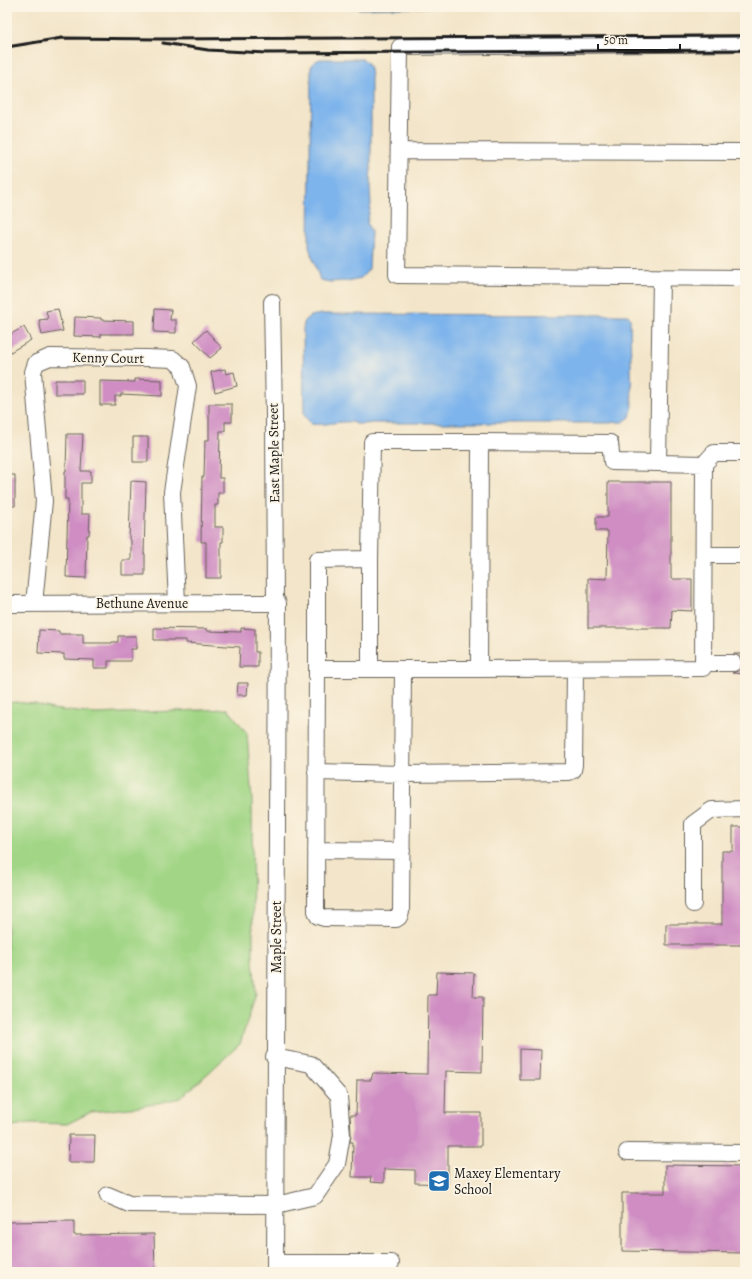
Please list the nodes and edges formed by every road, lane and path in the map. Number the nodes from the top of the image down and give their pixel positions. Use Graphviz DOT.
graph roads {
  1 [pos="745,43"];
  2 [pos="399,151"];
  3 [pos="745,152"];
  4 [pos="661,278"];
  5 [pos="745,278"];
  6 [pos="272,302"];
  7 [pos="480,442"];
  8 [pos="745,453"];
  9 [pos="658,462"];
  10 [pos="704,464"];
  11 [pos="704,555"];
  12 [pos="745,555"];
  13 [pos="370,559"];
  14 [pos="177,603"];
  15 [pos="276,603"];
  16 [pos="7,604"];
  17 [pos="34,604"];
  18 [pos="703,663"];
  19 [pos="733,663"];
  20 [pos="317,669"];
  21 [pos="370,669"];
  22 [pos="403,669"];
  23 [pos="575,669"];
  24 [pos="479,670"];
  25 [pos="316,772"];
  26 [pos="402,774"];
  27 [pos="745,809"];
  28 [pos="316,850"];
  29 [pos="402,850"];
  30 [pos="692,904"];
  31 [pos="275,1057"];
  32 [pos="627,1152"];
  33 [pos="745,1153"];
  34 [pos="108,1195"];
  35 [pos="276,1205"];
  36 [pos="391,1263"];
  37 [pos="275,1267"];
  1 -- 2 [label="street"];
  2 -- 3 [label="street"];
  2 -- 4 [label="street"];
  4 -- 5 [label="street"];
  4 -- 9 [label="street"];
  6 -- 15 [label="street, East Maple Street"];
  7 -- 9 [label="street"];
  7 -- 13 [label="street"];
  7 -- 24 [label="street"];
  8 -- 10 [label="street"];
  9 -- 10 [label="street"];
  10 -- 11 [label="street"];
  11 -- 12 [label="street"];
  11 -- 18 [label="street"];
  13 -- 20 [label="street"];
  13 -- 21 [label="street"];
  14 -- 15 [label="street, Bethune Avenue"];
  14 -- 17 [label="street, Bethune Avenue"];
  14 -- 17 [label="street, Kenny Court"];
  15 -- 31 [label="street, Maple Street"];
  16 -- 17 [label="street, Bethune Avenue"];
  18 -- 19 [label="street"];
  18 -- 23 [label="street"];
  20 -- 21 [label="street"];
  20 -- 25 [label="street"];
  21 -- 22 [label="street"];
  22 -- 24 [label="street"];
  22 -- 26 [label="street"];
  23 -- 24 [label="street"];
  23 -- 26 [label="street"];
  25 -- 26 [label="street"];
  25 -- 28 [label="street"];
  26 -- 29 [label="street"];
  27 -- 30 [label="street"];
  28 -- 29 [label="street"];
  28 -- 29 [label="street"];
  31 -- 35 [label="street, Maple Street"];
  31 -- 35 [label="street"];
  32 -- 33 [label="street"];
  34 -- 35 [label="street"];
  35 -- 37 [label="street, Maple Street"];
  36 -- 37 [label="street"];
}
